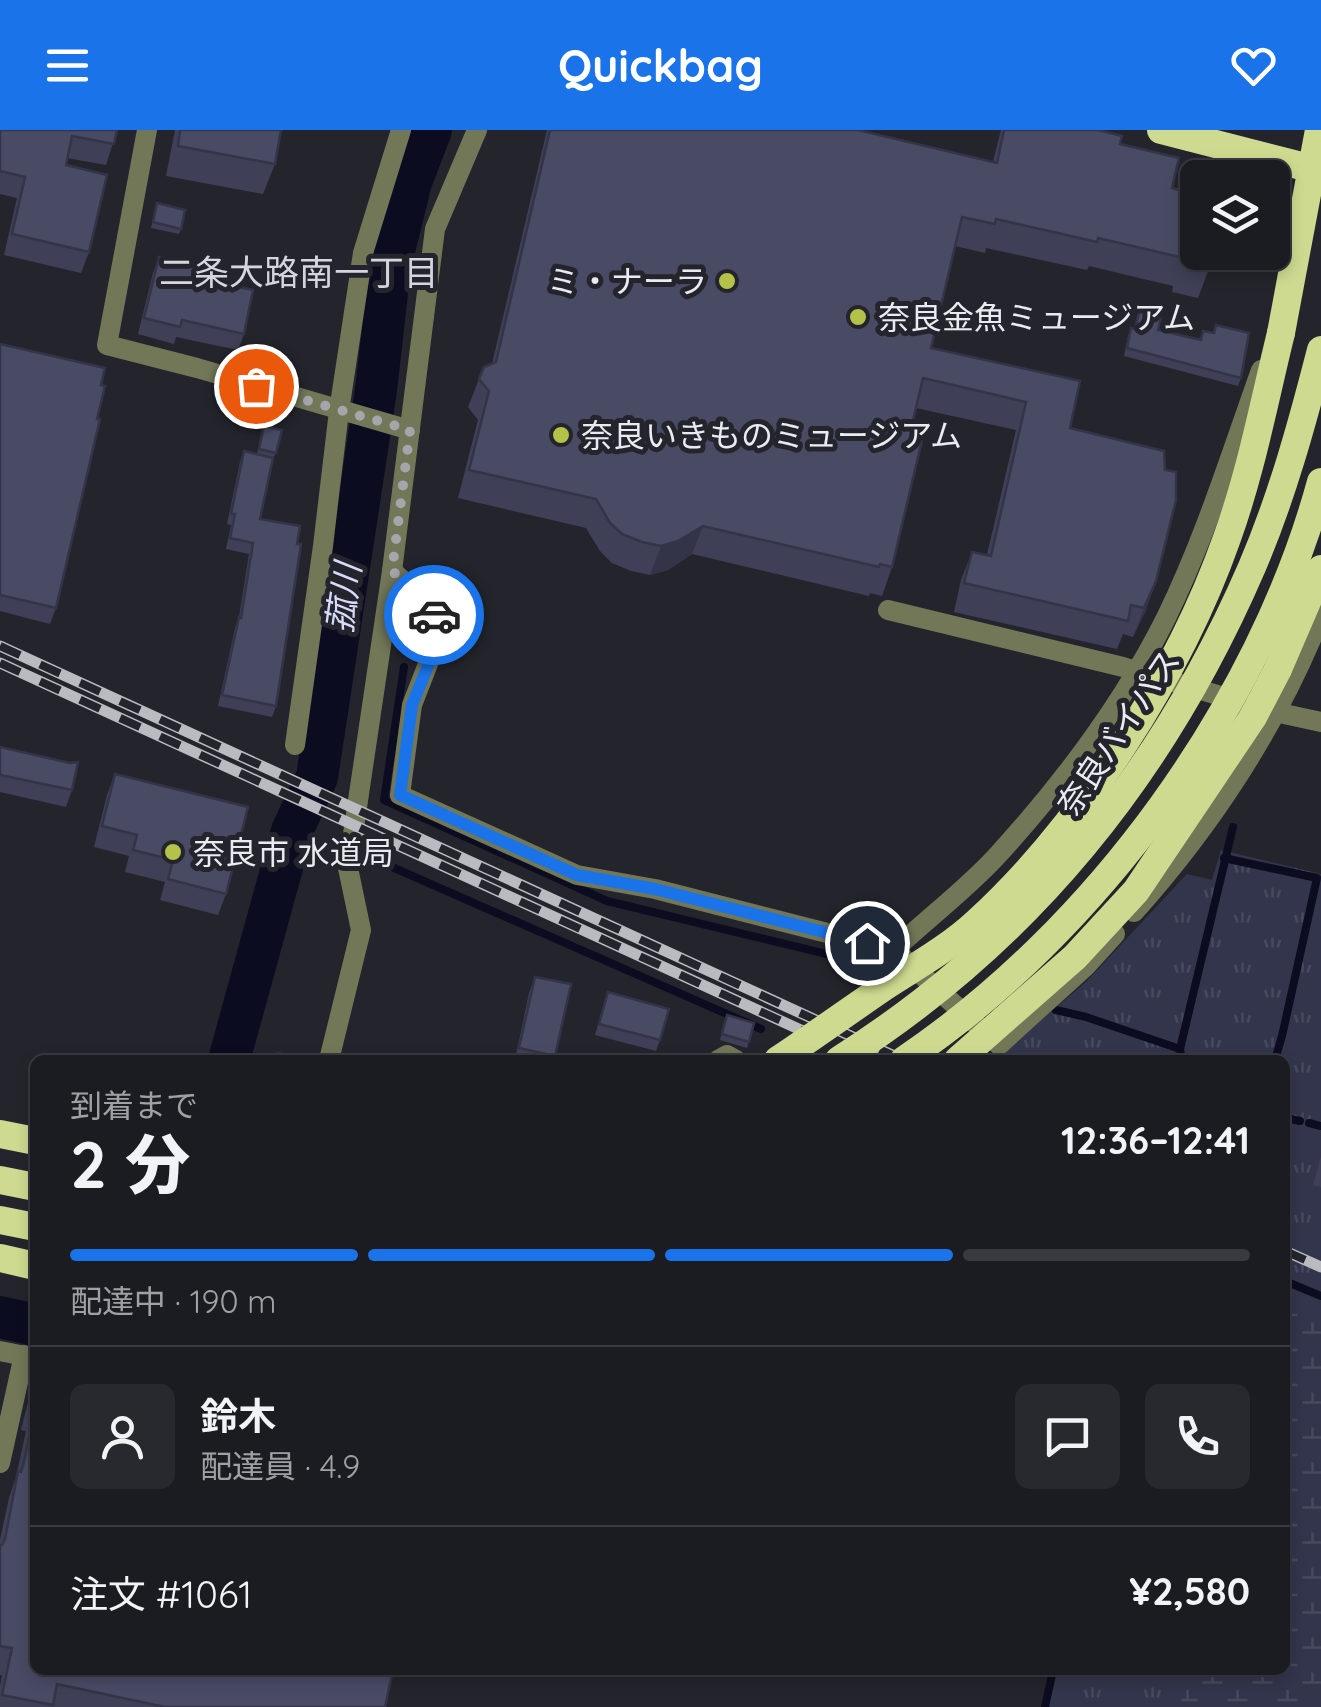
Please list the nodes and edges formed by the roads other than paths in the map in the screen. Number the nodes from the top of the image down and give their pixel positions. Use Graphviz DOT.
graph roads {
  1 [pos="147,130"];
  2 [pos="402,130"];
  3 [pos="477,130"];
  4 [pos="1161,130"];
  5 [pos="1320,130"];
  6 [pos="1316,170"];
  7 [pos="1281,333"];
  8 [pos="1321,350"];
  9 [pos="339,411"];
  10 [pos="410,430"];
  11 [pos="1321,482"];
  12 [pos="1321,569"];
  13 [pos="392,571"];
  14 [pos="888,610"];
  15 [pos="1321,615"];
  16 [pos="1135,670"];
  17 [pos="1276,712"];
  18 [pos="1321,722"];
  19 [pos="295,746"];
  20 [pos="894,950"];
  21 [pos="329,1055"];
  22 [pos="785,1055"];
  23 [pos="847,1055"];
  24 [pos="911,1055"];
  25 [pos="964,1055"];
  26 [pos="0,1134"];
  27 [pos="30,1139"];
  28 [pos="0,1180"];
  29 [pos="30,1187"];
  30 [pos="0,1220"];
  31 [pos="30,1226"];
  32 [pos="0,1258"];
  33 [pos="30,1265"];
  34 [pos="0,1350"];
  35 [pos="30,1357"];
  36 [pos="0,1463"];
  1 -- 9 [label="street"];
  2 -- 9 [label="street"];
  3 -- 10 [label="street"];
  4 -- 6 [label="highway"];
  5 -- 6 [label="highway"];
  6 -- 7 [label="highway"];
  7 -- 16 [label="street"];
  7 -- 22 [label="highway, bridge"];
  8 -- 23 [label="highway, 奈良バイパス, bridge"];
  9 -- 10 [label="street"];
  9 -- 19 [label="street"];
  10 -- 13 [label="street"];
  11 -- 24 [label="highway, bridge"];
  12 -- 25 [label="highway, bridge"];
  13 -- 20 [label="street"];
  13 -- 21 [label="street"];
  14 -- 16 [label="street"];
  15 -- 17 [label="street"];
  16 -- 17 [label="street"];
  16 -- 20 [label="street"];
  17 -- 18 [label="street"];
  17 -- 20 [label="street"];
  26 -- 27 [label="highway"];
  28 -- 29 [label="highway"];
  30 -- 31 [label="highway"];
  32 -- 33 [label="highway"];
  34 -- 35 [label="street"];
  35 -- 36 [label="street"];
}
